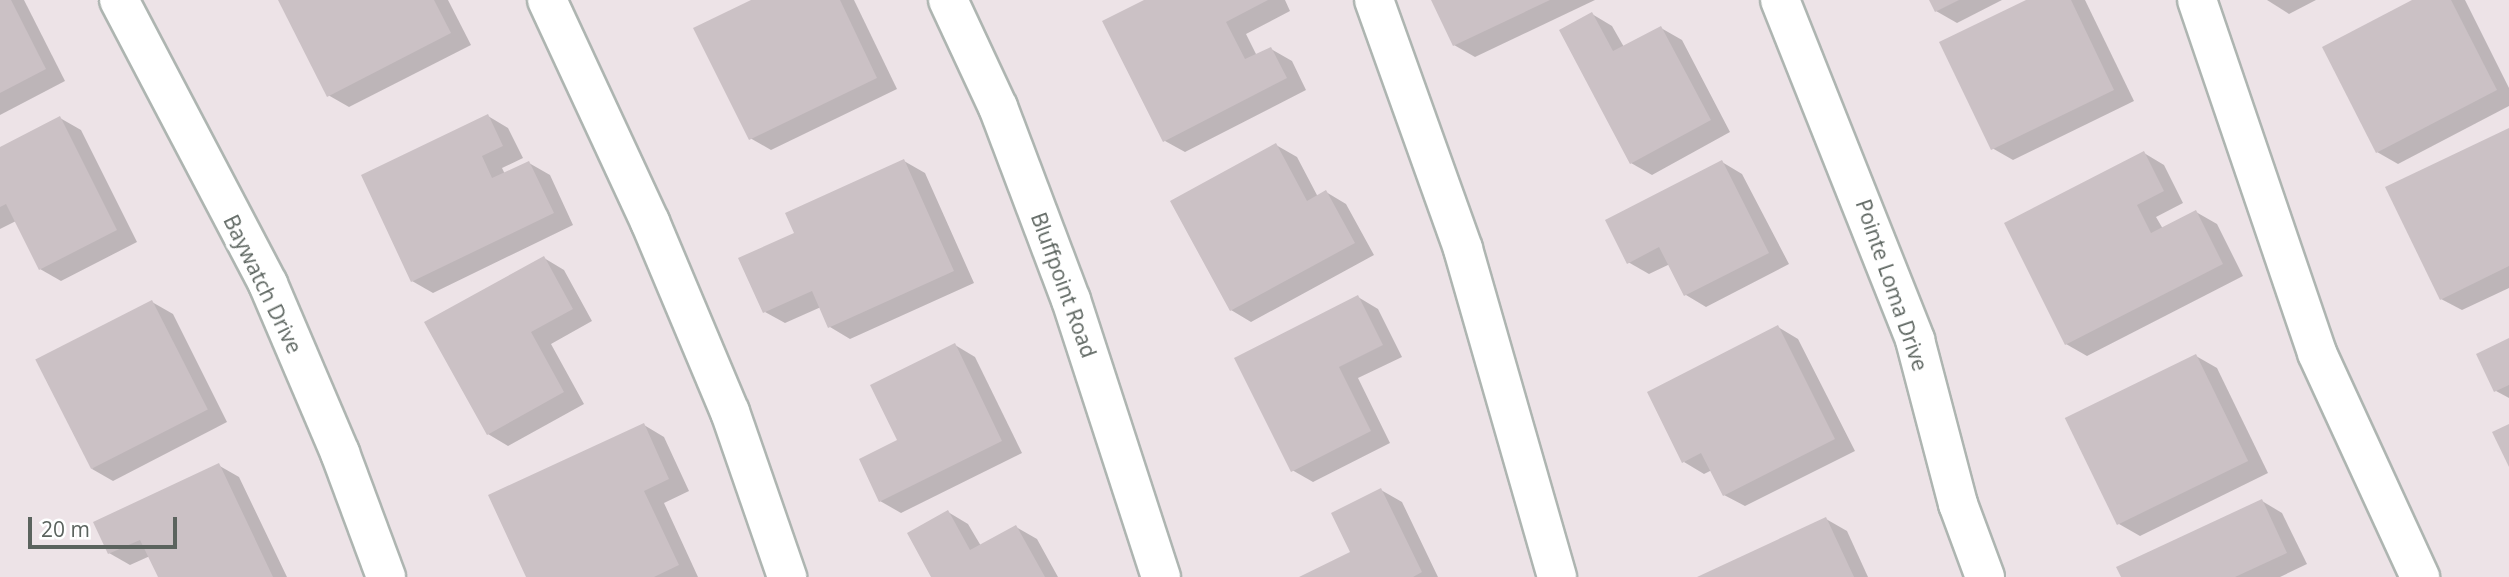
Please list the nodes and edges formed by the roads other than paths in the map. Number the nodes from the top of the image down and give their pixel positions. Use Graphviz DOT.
graph roads {
  1 [pos="119,0"];
  2 [pos="547,0"];
  3 [pos="948,0"];
  4 [pos="1374,0"];
  5 [pos="1780,0"];
  6 [pos="2197,0"];
  7 [pos="386,577"];
  8 [pos="787,577"];
  9 [pos="1161,577"];
  10 [pos="1557,577"];
  11 [pos="1985,577"];
  12 [pos="2420,577"];
  1 -- 7 [label="street, Baywatch Drive"];
  2 -- 8 [label="street"];
  3 -- 9 [label="street, Bluffpoint Road"];
  4 -- 10 [label="street"];
  5 -- 11 [label="street, Pointe Loma Drive"];
  6 -- 12 [label="street"];
}
